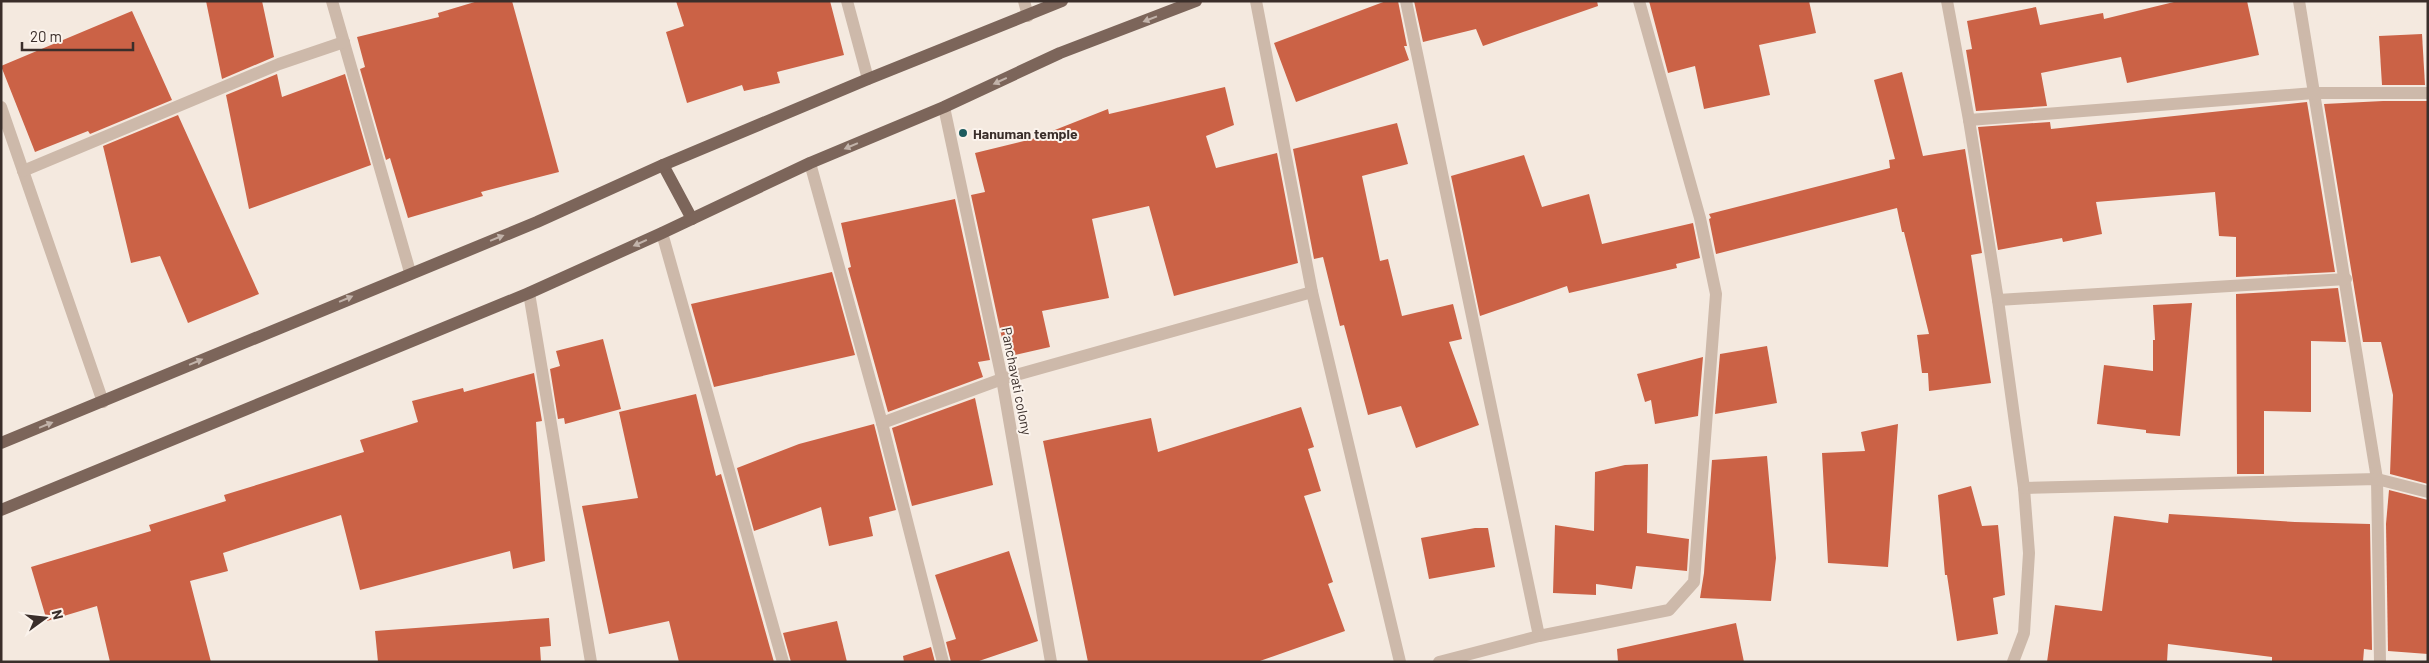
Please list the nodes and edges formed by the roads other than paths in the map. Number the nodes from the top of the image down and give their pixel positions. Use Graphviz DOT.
graph roads {
  1 [pos="332,1"];
  2 [pos="847,1"];
  3 [pos="1024,1"];
  4 [pos="1062,1"];
  5 [pos="1196,1"];
  6 [pos="1256,1"];
  7 [pos="1406,1"];
  8 [pos="1639,1"];
  9 [pos="1947,1"];
  10 [pos="2299,1"];
  11 [pos="1028,16"];
  12 [pos="344,42"];
  13 [pos="868,79"];
  14 [pos="2314,93"];
  15 [pos="2428,93"];
  16 [pos="1,106"];
  17 [pos="944,107"];
  18 [pos="1969,120"];
  19 [pos="810,163"];
  20 [pos="663,164"];
  21 [pos="23,171"];
  22 [pos="692,219"];
  23 [pos="662,233"];
  24 [pos="410,272"];
  25 [pos="2346,279"];
  26 [pos="529,292"];
  27 [pos="1312,292"];
  28 [pos="1998,300"];
  29 [pos="1002,379"];
  30 [pos="103,402"];
  31 [pos="882,423"];
  32 [pos="1,443"];
  33 [pos="2378,479"];
  34 [pos="2024,488"];
  35 [pos="2428,492"];
  36 [pos="1,510"];
  37 [pos="1539,636"];
  38 [pos="591,662"];
  39 [pos="783,662"];
  40 [pos="943,662"];
  41 [pos="1051,662"];
  42 [pos="1400,662"];
  43 [pos="1439,662"];
  44 [pos="2013,662"];
  45 [pos="2380,662"];
  1 -- 12 [label="street"];
  2 -- 13 [label="street"];
  3 -- 11 [label="street"];
  4 -- 11 [label="main road"];
  5 -- 17 [label="main road, one-way"];
  6 -- 27 [label="street"];
  7 -- 37 [label="street"];
  8 -- 37 [label="street"];
  9 -- 18 [label="street"];
  10 -- 14 [label="street"];
  11 -- 13 [label="main road"];
  12 -- 21 [label="street"];
  12 -- 24 [label="street"];
  13 -- 20 [label="main road"];
  14 -- 15 [label="street"];
  14 -- 18 [label="street"];
  14 -- 25 [label="street"];
  16 -- 21 [label="street"];
  17 -- 19 [label="main road, one-way"];
  17 -- 29 [label="street, Panchavati colony"];
  18 -- 28 [label="street"];
  19 -- 22 [label="main road"];
  19 -- 31 [label="street"];
  20 -- 22 [label="main road"];
  24 -- 20 [label="main road, one-way"];
  21 -- 30 [label="street"];
  22 -- 23 [label="main road"];
  23 -- 26 [label="main road, one-way"];
  23 -- 39 [label="street"];
  30 -- 24 [label="main road, one-way"];
  25 -- 28 [label="street"];
  25 -- 33 [label="street"];
  26 -- 36 [label="main road"];
  26 -- 38 [label="street"];
  27 -- 29 [label="street"];
  27 -- 42 [label="street"];
  28 -- 34 [label="street"];
  29 -- 31 [label="street"];
  29 -- 41 [label="street, Panchavati colony"];
  32 -- 30 [label="main road, one-way"];
  31 -- 40 [label="street"];
  33 -- 34 [label="street"];
  33 -- 35 [label="street"];
  33 -- 45 [label="street"];
  34 -- 44 [label="street"];
  37 -- 43 [label="street"];
}
